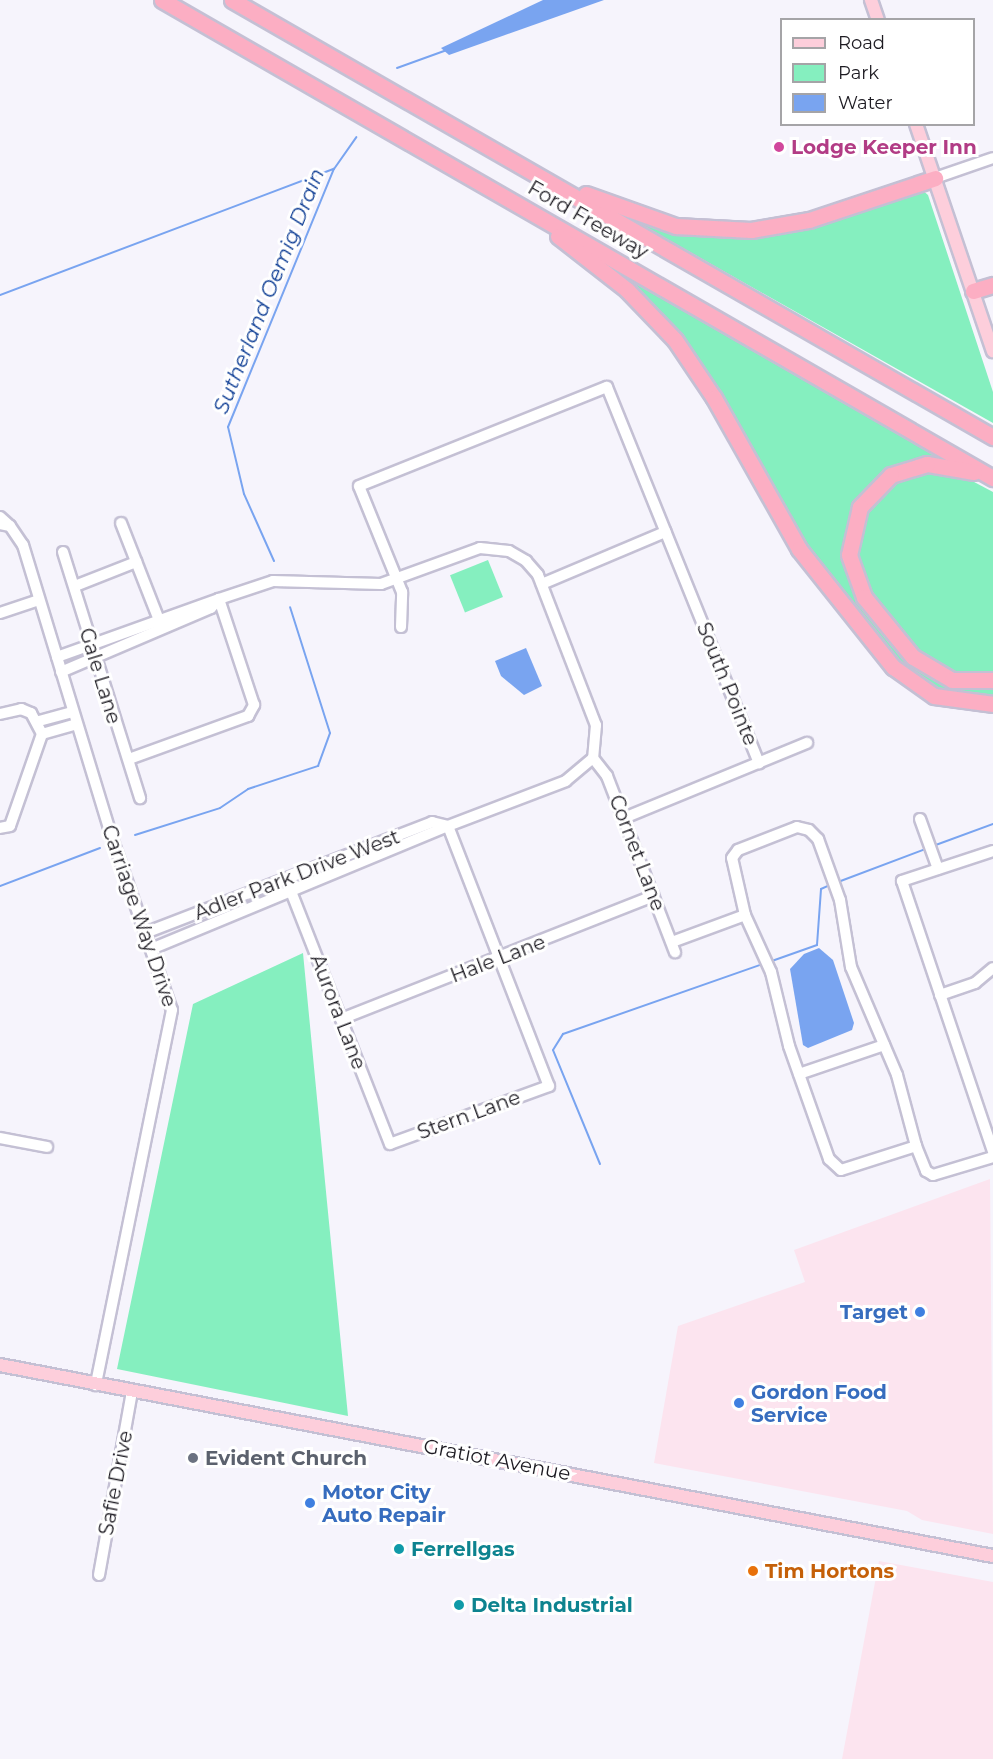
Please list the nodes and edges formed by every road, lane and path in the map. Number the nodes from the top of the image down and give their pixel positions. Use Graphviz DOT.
graph roads {
  1 [pos="162,0"];
  2 [pos="231,0"];
  3 [pos="871,0"];
  4 [pos="877,18"];
  5 [pos="917,126"];
  6 [pos="993,158"];
  7 [pos="511,161"];
  8 [pos="935,178"];
  9 [pos="505,197"];
  10 [pos="993,285"];
  11 [pos="973,291"];
  12 [pos="993,351"];
  13 [pos="993,437"];
  14 [pos="991,478"];
  15 [pos="0,517"];
  16 [pos="121,523"];
  17 [pos="5,525"];
  18 [pos="665,532"];
  19 [pos="63,552"];
  20 [pos="136,562"];
  21 [pos="397,578"];
  22 [pos="542,584"];
  23 [pos="75,586"];
  24 [pos="219,599"];
  25 [pos="39,600"];
  26 [pos="0,613"];
  27 [pos="160,624"];
  28 [pos="401,627"];
  29 [pos="93,651"];
  30 [pos="57,657"];
  31 [pos="62,672"];
  32 [pos="993,680"];
  33 [pos="993,704"];
  34 [pos="73,712"];
  35 [pos="0,714"];
  36 [pos="39,721"];
  37 [pos="76,724"];
  38 [pos="42,734"];
  39 [pos="807,743"];
  40 [pos="593,758"];
  41 [pos="129,759"];
  42 [pos="759,764"];
  43 [pos="140,798"];
  44 [pos="624,818"];
  45 [pos="920,819"];
  46 [pos="448,826"];
  47 [pos="0,828"];
  48 [pos="993,850"];
  49 [pos="938,869"];
  50 [pos="288,884"];
  51 [pos="654,896"];
  52 [pos="745,915"];
  53 [pos="145,933"];
  54 [pos="151,949"];
  55 [pos="498,959"];
  56 [pos="993,968"];
  57 [pos="940,995"];
  58 [pos="341,1019"];
  59 [pos="884,1045"];
  60 [pos="799,1074"];
  61 [pos="0,1138"];
  62 [pos="390,1144"];
  63 [pos="916,1146"];
  64 [pos="47,1147"];
  65 [pos="993,1151"];
  66 [pos="993,1157"];
  67 [pos="0,1365"];
  68 [pos="96,1385"];
  69 [pos="132,1391"];
  70 [pos="993,1556"];
  71 [pos="99,1575"];
  1 -- 9 [label="highway, Ford Freeway"];
  2 -- 7 [label="highway, Ford Freeway"];
  3 -- 4 [label="main road"];
  5 -- 8 [label="main road"];
  6 -- 8 [label="street"];
  7 -- 8 [label="highway"];
  7 -- 13 [label="highway, Ford Freeway"];
  8 -- 11 [label="main road"];
  9 -- 14 [label="highway, Ford Freeway"];
  9 -- 33 [label="highway"];
  10 -- 11 [label="highway"];
  11 -- 12 [label="main road"];
  14 -- 32 [label="highway"];
  15 -- 17 [label="street, Carriage Way Drive"];
  16 -- 20 [label="street"];
  17 -- 25 [label="street, Carriage Way Drive"];
  18 -- 21 [label="street, South Pointe"];
  18 -- 22 [label="street"];
  18 -- 42 [label="street, South Pointe"];
  19 -- 23 [label="street, Gale Lane"];
  20 -- 23 [label="street"];
  20 -- 27 [label="street"];
  21 -- 22 [label="street"];
  21 -- 24 [label="street"];
  21 -- 28 [label="street"];
  22 -- 40 [label="street"];
  23 -- 29 [label="street, Gale Lane"];
  24 -- 27 [label="street"];
  24 -- 41 [label="street"];
  25 -- 26 [label="street"];
  25 -- 30 [label="street, Carriage Way Drive"];
  27 -- 29 [label="street"];
  29 -- 30 [label="street"];
  29 -- 31 [label="street"];
  29 -- 41 [label="street, Gale Lane"];
  30 -- 31 [label="street, Carriage Way Drive"];
  31 -- 34 [label="street, Carriage Way Drive"];
  34 -- 36 [label="street"];
  34 -- 37 [label="street, Carriage Way Drive"];
  35 -- 36 [label="street"];
  36 -- 38 [label="street"];
  37 -- 38 [label="street"];
  37 -- 53 [label="street, Carriage Way Drive"];
  38 -- 47 [label="street"];
  39 -- 42 [label="street"];
  40 -- 44 [label="street, Cornet Lane"];
  40 -- 46 [label="street, Adler Park Drive West"];
  41 -- 43 [label="street, Gale Lane"];
  42 -- 44 [label="street"];
  44 -- 51 [label="street, Cornet Lane"];
  45 -- 49 [label="street"];
  46 -- 50 [label="street, Adler Park Drive West"];
  46 -- 55 [label="street"];
  48 -- 49 [label="street"];
  49 -- 57 [label="street"];
  50 -- 53 [label="street, Adler Park Drive West"];
  50 -- 54 [label="street, Adler Park Drive West"];
  50 -- 58 [label="street, Aurora Lane"];
  51 -- 52 [label="street, Cornet Lane"];
  51 -- 55 [label="street, Hale Lane"];
  52 -- 59 [label="street"];
  52 -- 60 [label="street"];
  53 -- 54 [label="street, Carriage Way Drive"];
  54 -- 68 [label="street, Carriage Way Drive"];
  55 -- 58 [label="street, Hale Lane"];
  55 -- 62 [label="street, Stern Lane"];
  56 -- 57 [label="street"];
  57 -- 65 [label="street"];
  58 -- 62 [label="street, Aurora Lane"];
  59 -- 60 [label="street"];
  59 -- 63 [label="street"];
  60 -- 63 [label="street"];
  61 -- 64 [label="street"];
  63 -- 66 [label="street"];
  67 -- 68 [label="main road, Gratiot Avenue"];
  68 -- 69 [label="main road, Gratiot Avenue"];
  69 -- 70 [label="main road, Gratiot Avenue"];
  69 -- 71 [label="street, Safie Drive"];
}
